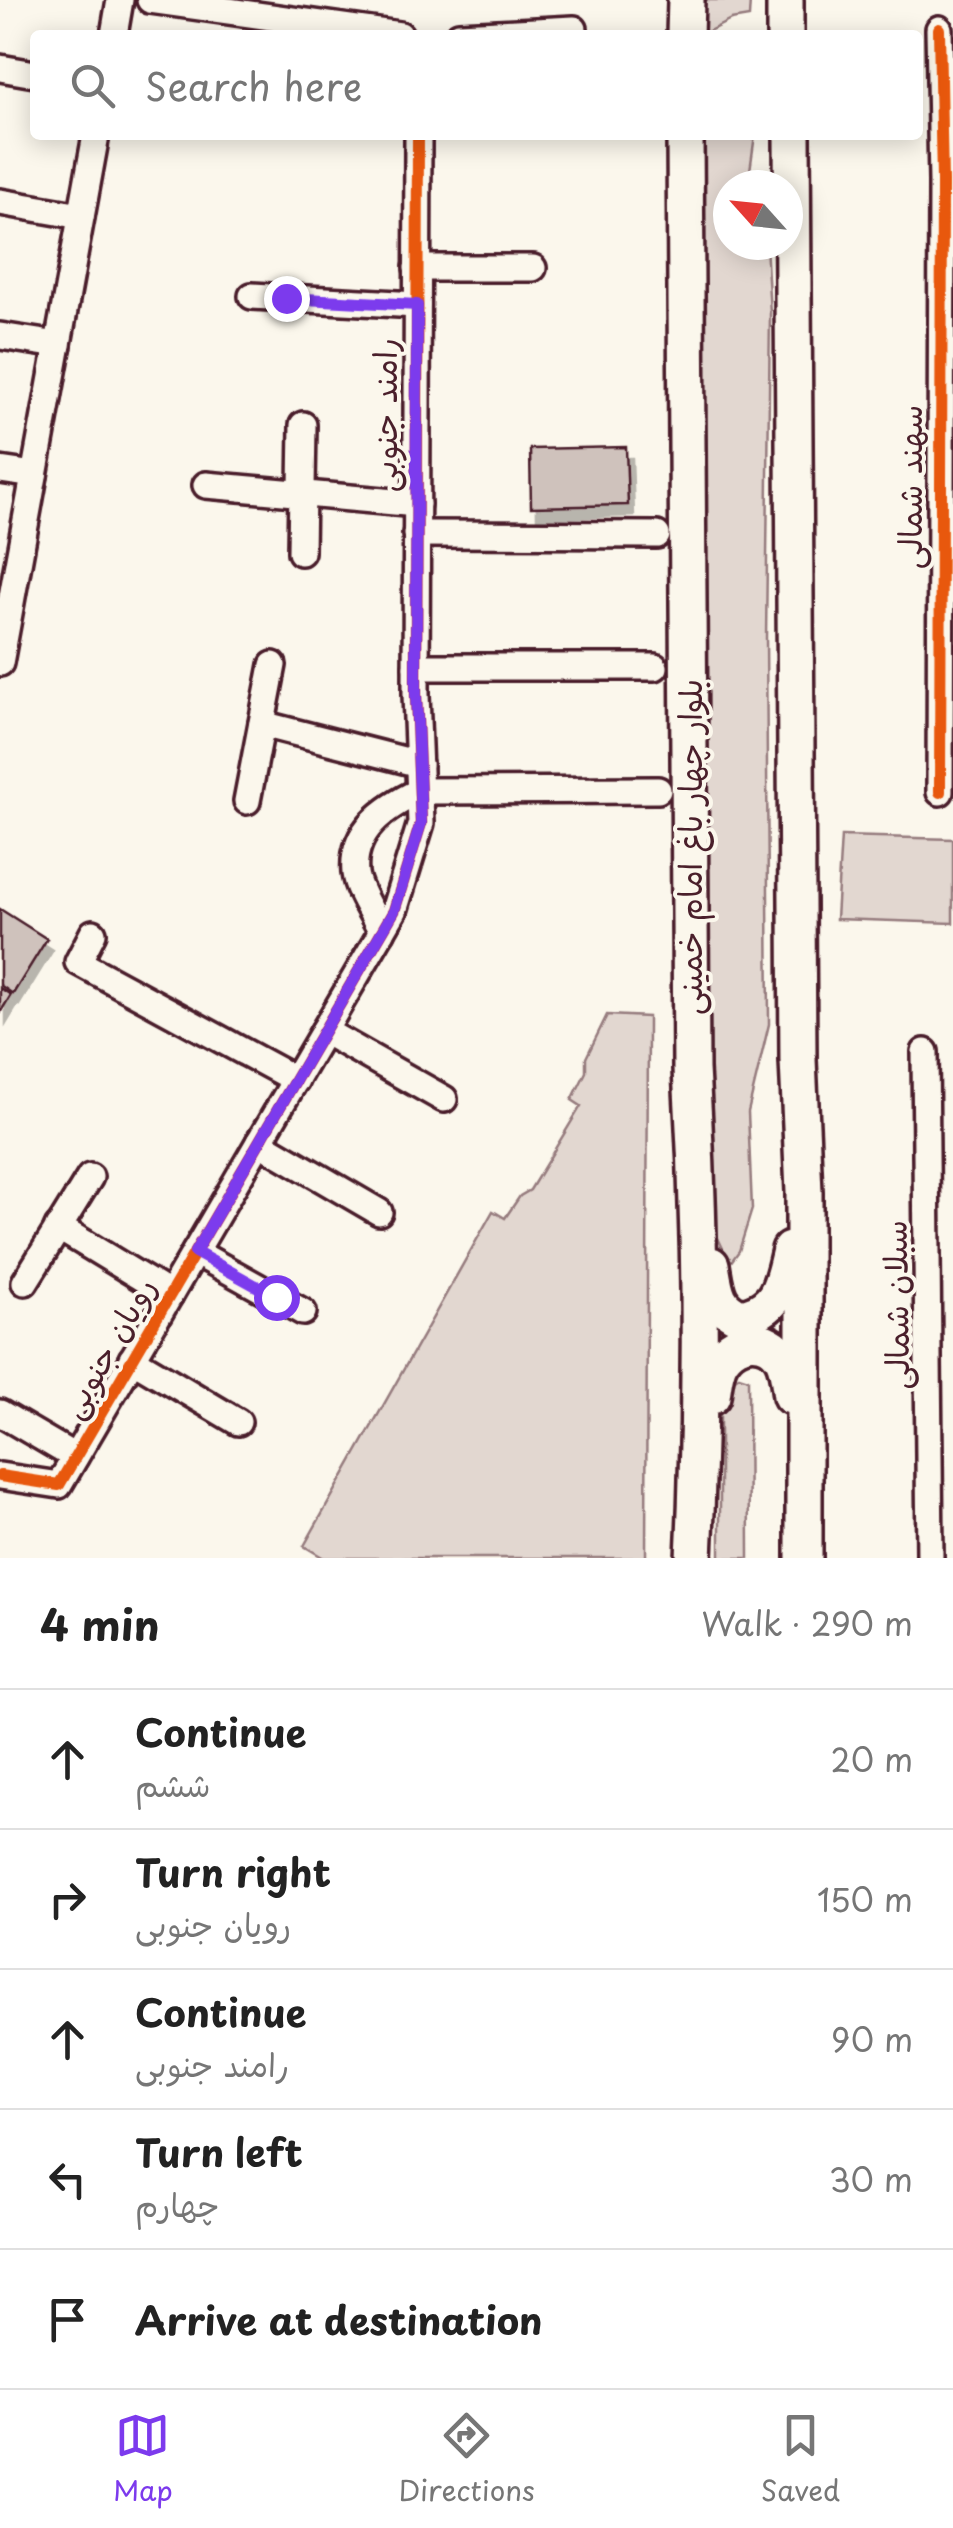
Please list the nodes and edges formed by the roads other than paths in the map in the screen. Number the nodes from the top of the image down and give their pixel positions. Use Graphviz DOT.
graph roads {
  1 [pos="120,0"];
  2 [pos="150,0"];
  3 [pos="686,0"];
  4 [pos="785,0"];
  5 [pos="262,8"];
  6 [pos="298,12"];
  7 [pos="574,29"];
  8 [pos="938,29"];
  9 [pos="115,30"];
  10 [pos="378,30"];
  11 [pos="555,30"];
  12 [pos="686,30"];
  13 [pos="785,30"];
  14 [pos="0,68"];
  15 [pos="30,73"];
  16 [pos="95,140"];
  17 [pos="418,140"];
  18 [pos="685,140"];
  19 [pos="792,140"];
  20 [pos="948,182"];
  21 [pos="0,202"];
  22 [pos="81,216"];
  23 [pos="418,268"];
  24 [pos="533,268"];
  25 [pos="252,296"];
  26 [pos="417,305"];
  27 [pos="0,336"];
  28 [pos="58,345"];
  29 [pos="302,425"];
  30 [pos="0,470"];
  31 [pos="34,476"];
  32 [pos="206,485"];
  33 [pos="302,494"];
  34 [pos="417,504"];
  35 [pos="416,534"];
  36 [pos="657,535"];
  37 [pos="301,552"];
  38 [pos="5,602"];
  39 [pos="0,663"];
  40 [pos="274,665"];
  41 [pos="416,667"];
  42 [pos="656,667"];
  43 [pos="416,694"];
  44 [pos="262,724"];
  45 [pos="418,764"];
  46 [pos="658,790"];
  47 [pos="420,791"];
  48 [pos="940,792"];
  49 [pos="247,802"];
  50 [pos="382,932"];
  51 [pos="93,933"];
  52 [pos="324,1031"];
  53 [pos="924,1052"];
  54 [pos="296,1080"];
  55 [pos="444,1099"];
  56 [pos="259,1142"];
  57 [pos="90,1177"];
  58 [pos="804,1192"];
  59 [pos="698,1195"];
  60 [pos="378,1212"];
  61 [pos="58,1226"];
  62 [pos="195,1252"];
  63 [pos="25,1282"];
  64 [pos="170,1295"];
  65 [pos="303,1312"];
  66 [pos="132,1359"];
  67 [pos="0,1413"];
  68 [pos="238,1422"];
  69 [pos="699,1454"];
  70 [pos="75,1457"];
  71 [pos="806,1466"];
  72 [pos="0,1476"];
  73 [pos="694,1558"];
  74 [pos="804,1558"];
  75 [pos="930,1558"];
  1 -- 9 [label="street"];
  2 -- 5 [label="street"];
  3 -- 12 [label="main road"];
  4 -- 13 [label="main road"];
  5 -- 6 [label="street"];
  6 -- 10 [label="street"];
  7 -- 11 [label="street"];
  8 -- 20 [label="street, سهند شمالی"];
  14 -- 15 [label="street"];
  16 -- 22 [label="street"];
  17 -- 23 [label="street, رامند جنوبی"];
  18 -- 59 [label="main road, بلوار چهار باغ امام خمینی"];
  19 -- 58 [label="main road"];
  20 -- 48 [label="street, سهند شمالی"];
  21 -- 22 [label="street"];
  22 -- 28 [label="street"];
  23 -- 24 [label="street"];
  23 -- 26 [label="street, رامند جنوبی"];
  25 -- 26 [label="street"];
  26 -- 34 [label="street, رامند جنوبی"];
  27 -- 28 [label="street"];
  28 -- 31 [label="street"];
  29 -- 33 [label="street"];
  30 -- 31 [label="street"];
  31 -- 38 [label="street"];
  32 -- 33 [label="street"];
  33 -- 34 [label="street"];
  33 -- 37 [label="street"];
  34 -- 35 [label="street, رامند جنوبی"];
  35 -- 36 [label="street"];
  35 -- 41 [label="street, رامند جنوبی"];
  38 -- 39 [label="street"];
  40 -- 44 [label="street"];
  41 -- 42 [label="street"];
  41 -- 43 [label="street, رامند جنوبی"];
  43 -- 45 [label="street, رویان جنوبی"];
  44 -- 45 [label="street"];
  44 -- 49 [label="street"];
  45 -- 47 [label="street, رویان جنوبی"];
  46 -- 47 [label="street"];
  47 -- 50 [label="street, رویان جنوبی"];
  47 -- 50 [label="street"];
  50 -- 52 [label="street, رویان جنوبی"];
  51 -- 54 [label="street"];
  52 -- 54 [label="street, رویان جنوبی"];
  52 -- 55 [label="street"];
  53 -- 75 [label="street, سبلان شمالی"];
  54 -- 56 [label="street, رویان جنوبی"];
  56 -- 60 [label="street"];
  56 -- 62 [label="street, رویان جنوبی"];
  57 -- 61 [label="street"];
  58 -- 59 [label="main road"];
  58 -- 71 [label="main road"];
  59 -- 69 [label="main road, بلوار چهار باغ امام خمینی"];
  61 -- 63 [label="street"];
  61 -- 64 [label="street"];
  62 -- 64 [label="street, رویان جنوبی"];
  62 -- 65 [label="street"];
  64 -- 66 [label="street, رویان جنوبی"];
  66 -- 68 [label="street"];
  66 -- 70 [label="street, رویان جنوبی"];
  67 -- 70 [label="street"];
  69 -- 71 [label="main road"];
  69 -- 73 [label="main road, بلوار چهار باغ امام خمینی"];
  70 -- 72 [label="street, رویان جنوبی"];
  71 -- 74 [label="main road"];
}
